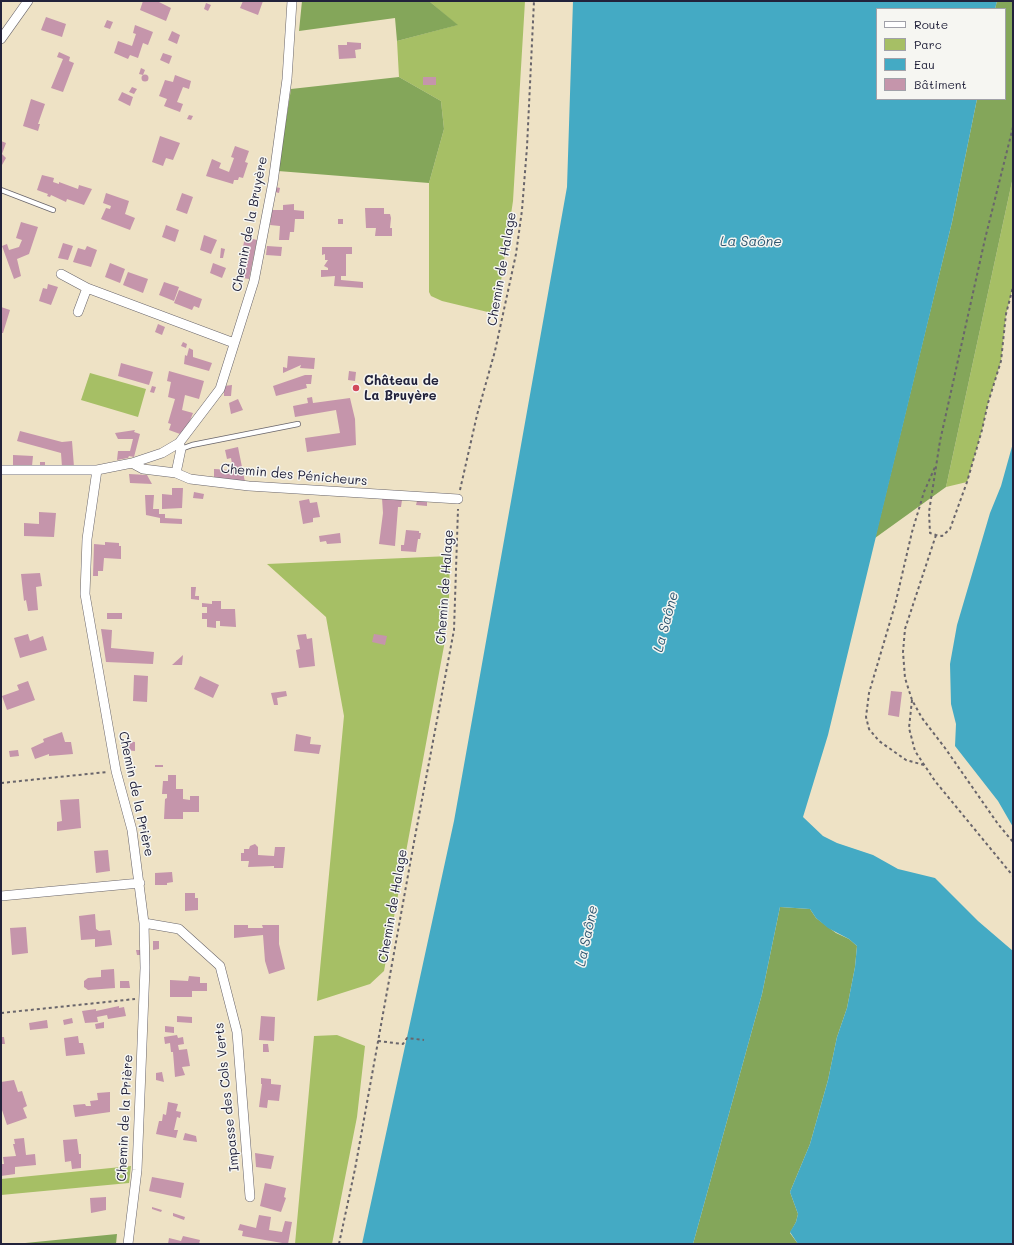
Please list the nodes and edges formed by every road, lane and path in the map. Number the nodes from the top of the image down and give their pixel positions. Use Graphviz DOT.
graph roads {
  1 [pos="28,1"];
  2 [pos="292,1"];
  3 [pos="534,1"];
  4 [pos="1,39"];
  5 [pos="1013,127"];
  6 [pos="1,190"];
  7 [pos="53,210"];
  8 [pos="61,274"];
  9 [pos="88,288"];
  10 [pos="1013,288"];
  11 [pos="78,312"];
  12 [pos="234,343"];
  13 [pos="298,424"];
  14 [pos="180,446"];
  15 [pos="132,463"];
  16 [pos="936,464"];
  17 [pos="1,470"];
  18 [pos="97,470"];
  19 [pos="176,473"];
  20 [pos="458,499"];
  21 [pos="936,535"];
  22 [pos="912,700"];
  23 [pos="924,765"];
  24 [pos="116,771"];
  25 [pos="1,783"];
  26 [pos="1013,842"];
  27 [pos="1013,876"];
  28 [pos="140,883"];
  29 [pos="1,896"];
  30 [pos="144,923"];
  31 [pos="144,998"];
  32 [pos="1,1013"];
  33 [pos="424,1040"];
  34 [pos="378,1041"];
  35 [pos="250,1197"];
  36 [pos="128,1244"];
  37 [pos="340,1244"];
  1 -- 4 [label="street"];
  2 -- 12 [label="street, Chemin de la Bruyère"];
  3 -- 20 [label="path, Chemin de Halage"];
  5 -- 16 [label="path"];
  6 -- 7 [label="lane"];
  8 -- 9 [label="street"];
  9 -- 11 [label="street"];
  9 -- 12 [label="street"];
  10 -- 21 [label="path"];
  12 -- 14 [label="street, Chemin de la Bruyère"];
  13 -- 14 [label="lane"];
  14 -- 15 [label="street, Chemin de la Bruyère"];
  14 -- 19 [label="street"];
  15 -- 18 [label="street, Chemin de la Bruyère"];
  15 -- 19 [label="street, Chemin des Pénicheurs"];
  16 -- 21 [label="path"];
  16 -- 23 [label="path"];
  17 -- 18 [label="street, Chemin de la Bruyère"];
  18 -- 24 [label="street, Chemin de la Prière"];
  19 -- 20 [label="street, Chemin des Pénicheurs"];
  20 -- 34 [label="path, Chemin de Halage"];
  21 -- 22 [label="path"];
  22 -- 23 [label="path"];
  22 -- 26 [label="path"];
  23 -- 27 [label="path"];
  24 -- 25 [label="path"];
  24 -- 28 [label="street, Chemin de la Prière"];
  28 -- 29 [label="street"];
  28 -- 30 [label="street, Chemin de la Prière"];
  30 -- 31 [label="street, Chemin de la Prière"];
  30 -- 35 [label="street, Impasse des Cols Verts"];
  31 -- 32 [label="path"];
  31 -- 36 [label="street, Chemin de la Prière"];
  33 -- 34 [label="path"];
  34 -- 37 [label="path, Chemin de Halage"];
}
